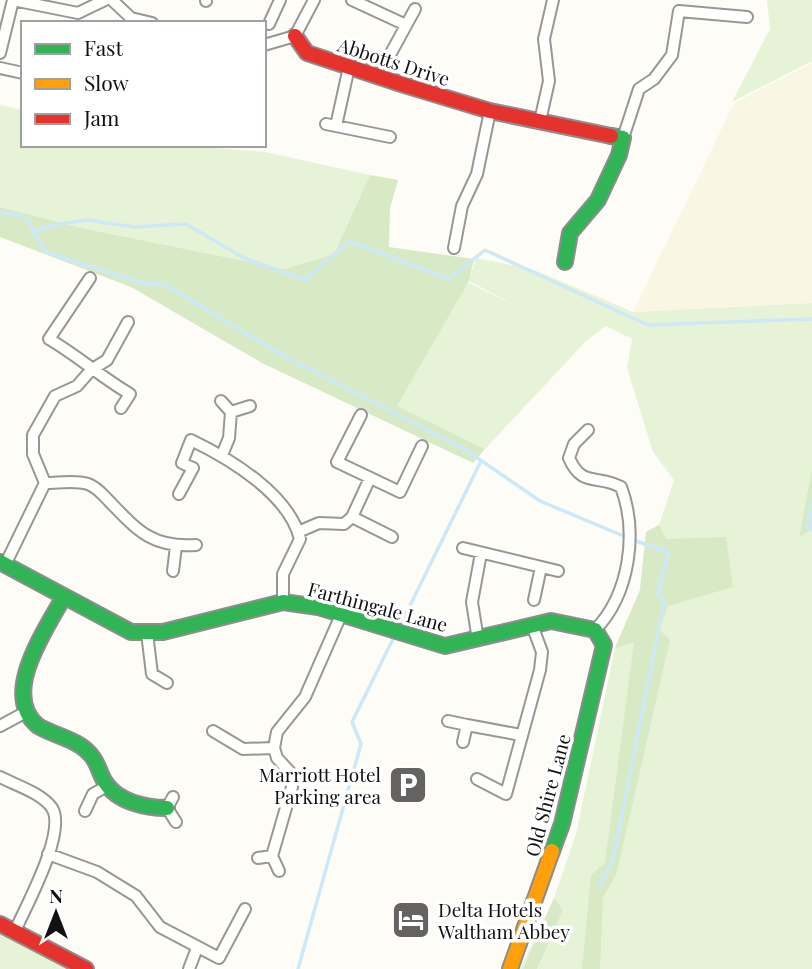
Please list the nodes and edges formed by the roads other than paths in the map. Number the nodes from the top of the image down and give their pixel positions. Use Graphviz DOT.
graph roads {
  1 [pos="13,0"];
  2 [pos="105,0"];
  3 [pos="112,0"];
  4 [pos="280,0"];
  5 [pos="314,0"];
  6 [pos="352,0"];
  7 [pos="553,0"];
  8 [pos="415,9"];
  9 [pos="747,18"];
  10 [pos="130,20"];
  11 [pos="269,24"];
  12 [pos="406,25"];
  13 [pos="295,36"];
  14 [pos="266,44"];
  15 [pos="0,53"];
  16 [pos="391,53"];
  17 [pos="349,67"];
  18 [pos="0,68"];
  19 [pos="21,73"];
  20 [pos="490,111"];
  21 [pos="540,121"];
  22 [pos="390,137"];
  23 [pos="623,138"];
  24 [pos="454,248"];
  25 [pos="565,262"];
  26 [pos="90,278"];
  27 [pos="128,323"];
  28 [pos="90,370"];
  29 [pos="221,401"];
  30 [pos="250,406"];
  31 [pos="121,408"];
  32 [pos="231,412"];
  33 [pos="360,415"];
  34 [pos="587,430"];
  35 [pos="422,446"];
  36 [pos="222,455"];
  37 [pos="370,478"];
  38 [pos="45,484"];
  39 [pos="179,494"];
  40 [pos="352,517"];
  41 [pos="298,532"];
  42 [pos="392,537"];
  43 [pos="196,545"];
  44 [pos="176,546"];
  45 [pos="463,548"];
  46 [pos="481,553"];
  47 [pos="3,564"];
  48 [pos="541,567"];
  49 [pos="173,571"];
  50 [pos="558,571"];
  51 [pos="63,598"];
  52 [pos="534,600"];
  53 [pos="283,602"];
  54 [pos="341,615"];
  55 [pos="532,625"];
  56 [pos="595,630"];
  57 [pos="147,633"];
  58 [pos="478,640"];
  59 [pos="167,683"];
  60 [pos="24,713"];
  61 [pos="448,721"];
  62 [pos="467,725"];
  63 [pos="0,726"];
  64 [pos="213,731"];
  65 [pos="521,735"];
  66 [pos="463,741"];
  67 [pos="274,748"];
  68 [pos="0,778"];
  69 [pos="477,779"];
  70 [pos="107,786"];
  71 [pos="170,802"];
  72 [pos="85,811"];
  73 [pos="176,822"];
  74 [pos="48,854"];
  75 [pos="272,856"];
  76 [pos="258,858"];
  77 [pos="279,871"];
  78 [pos="245,909"];
  79 [pos="0,924"];
  80 [pos="15,931"];
  81 [pos="197,948"];
  82 [pos="86,969"];
  83 [pos="189,969"];
  84 [pos="510,969"];
  1 -- 2 [label="street"];
  1 -- 15 [label="street"];
  3 -- 10 [label="street"];
  4 -- 11 [label="street"];
  5 -- 13 [label="street"];
  6 -- 12 [label="street"];
  7 -- 21 [label="street"];
  8 -- 12 [label="street"];
  9 -- 23 [label="street"];
  12 -- 16 [label="street"];
  13 -- 14 [label="street"];
  13 -- 17 [label="street, Abbotts Drive"];
  17 -- 20 [label="street, Abbotts Drive"];
  17 -- 22 [label="street"];
  18 -- 19 [label="street"];
  20 -- 21 [label="street, Abbotts Drive"];
  20 -- 24 [label="street"];
  21 -- 23 [label="street, Abbotts Drive"];
  23 -- 25 [label="street"];
  26 -- 28 [label="street"];
  27 -- 28 [label="street"];
  28 -- 31 [label="street"];
  28 -- 38 [label="street"];
  29 -- 32 [label="street"];
  30 -- 32 [label="street"];
  32 -- 36 [label="street"];
  33 -- 37 [label="street"];
  34 -- 56 [label="street"];
  35 -- 37 [label="street"];
  36 -- 39 [label="street"];
  36 -- 41 [label="street"];
  37 -- 40 [label="street"];
  38 -- 44 [label="street"];
  38 -- 47 [label="street"];
  40 -- 41 [label="street"];
  40 -- 42 [label="street"];
  41 -- 53 [label="street"];
  43 -- 44 [label="street"];
  44 -- 49 [label="street"];
  45 -- 46 [label="street"];
  46 -- 48 [label="street"];
  46 -- 58 [label="street"];
  47 -- 51 [label="street, Farthingale Lane"];
  48 -- 50 [label="street"];
  48 -- 52 [label="street"];
  51 -- 57 [label="street, Farthingale Lane"];
  51 -- 60 [label="street"];
  53 -- 54 [label="street, Farthingale Lane"];
  53 -- 57 [label="street, Farthingale Lane"];
  54 -- 58 [label="street, Farthingale Lane"];
  54 -- 67 [label="street"];
  55 -- 56 [label="street, Farthingale Lane"];
  55 -- 58 [label="street, Farthingale Lane"];
  55 -- 65 [label="street"];
  56 -- 84 [label="street, Old Shire Lane"];
  57 -- 59 [label="street"];
  60 -- 63 [label="street"];
  60 -- 70 [label="street"];
  61 -- 62 [label="street"];
  62 -- 65 [label="street"];
  62 -- 66 [label="street"];
  64 -- 67 [label="street"];
  65 -- 69 [label="street"];
  67 -- 75 [label="street"];
  68 -- 74 [label="street"];
  70 -- 71 [label="street"];
  70 -- 72 [label="street"];
  71 -- 73 [label="street"];
  74 -- 80 [label="street"];
  74 -- 81 [label="street"];
  75 -- 76 [label="street"];
  75 -- 77 [label="street"];
  78 -- 81 [label="street"];
  79 -- 80 [label="street"];
  80 -- 82 [label="street"];
  81 -- 83 [label="street"];
}
